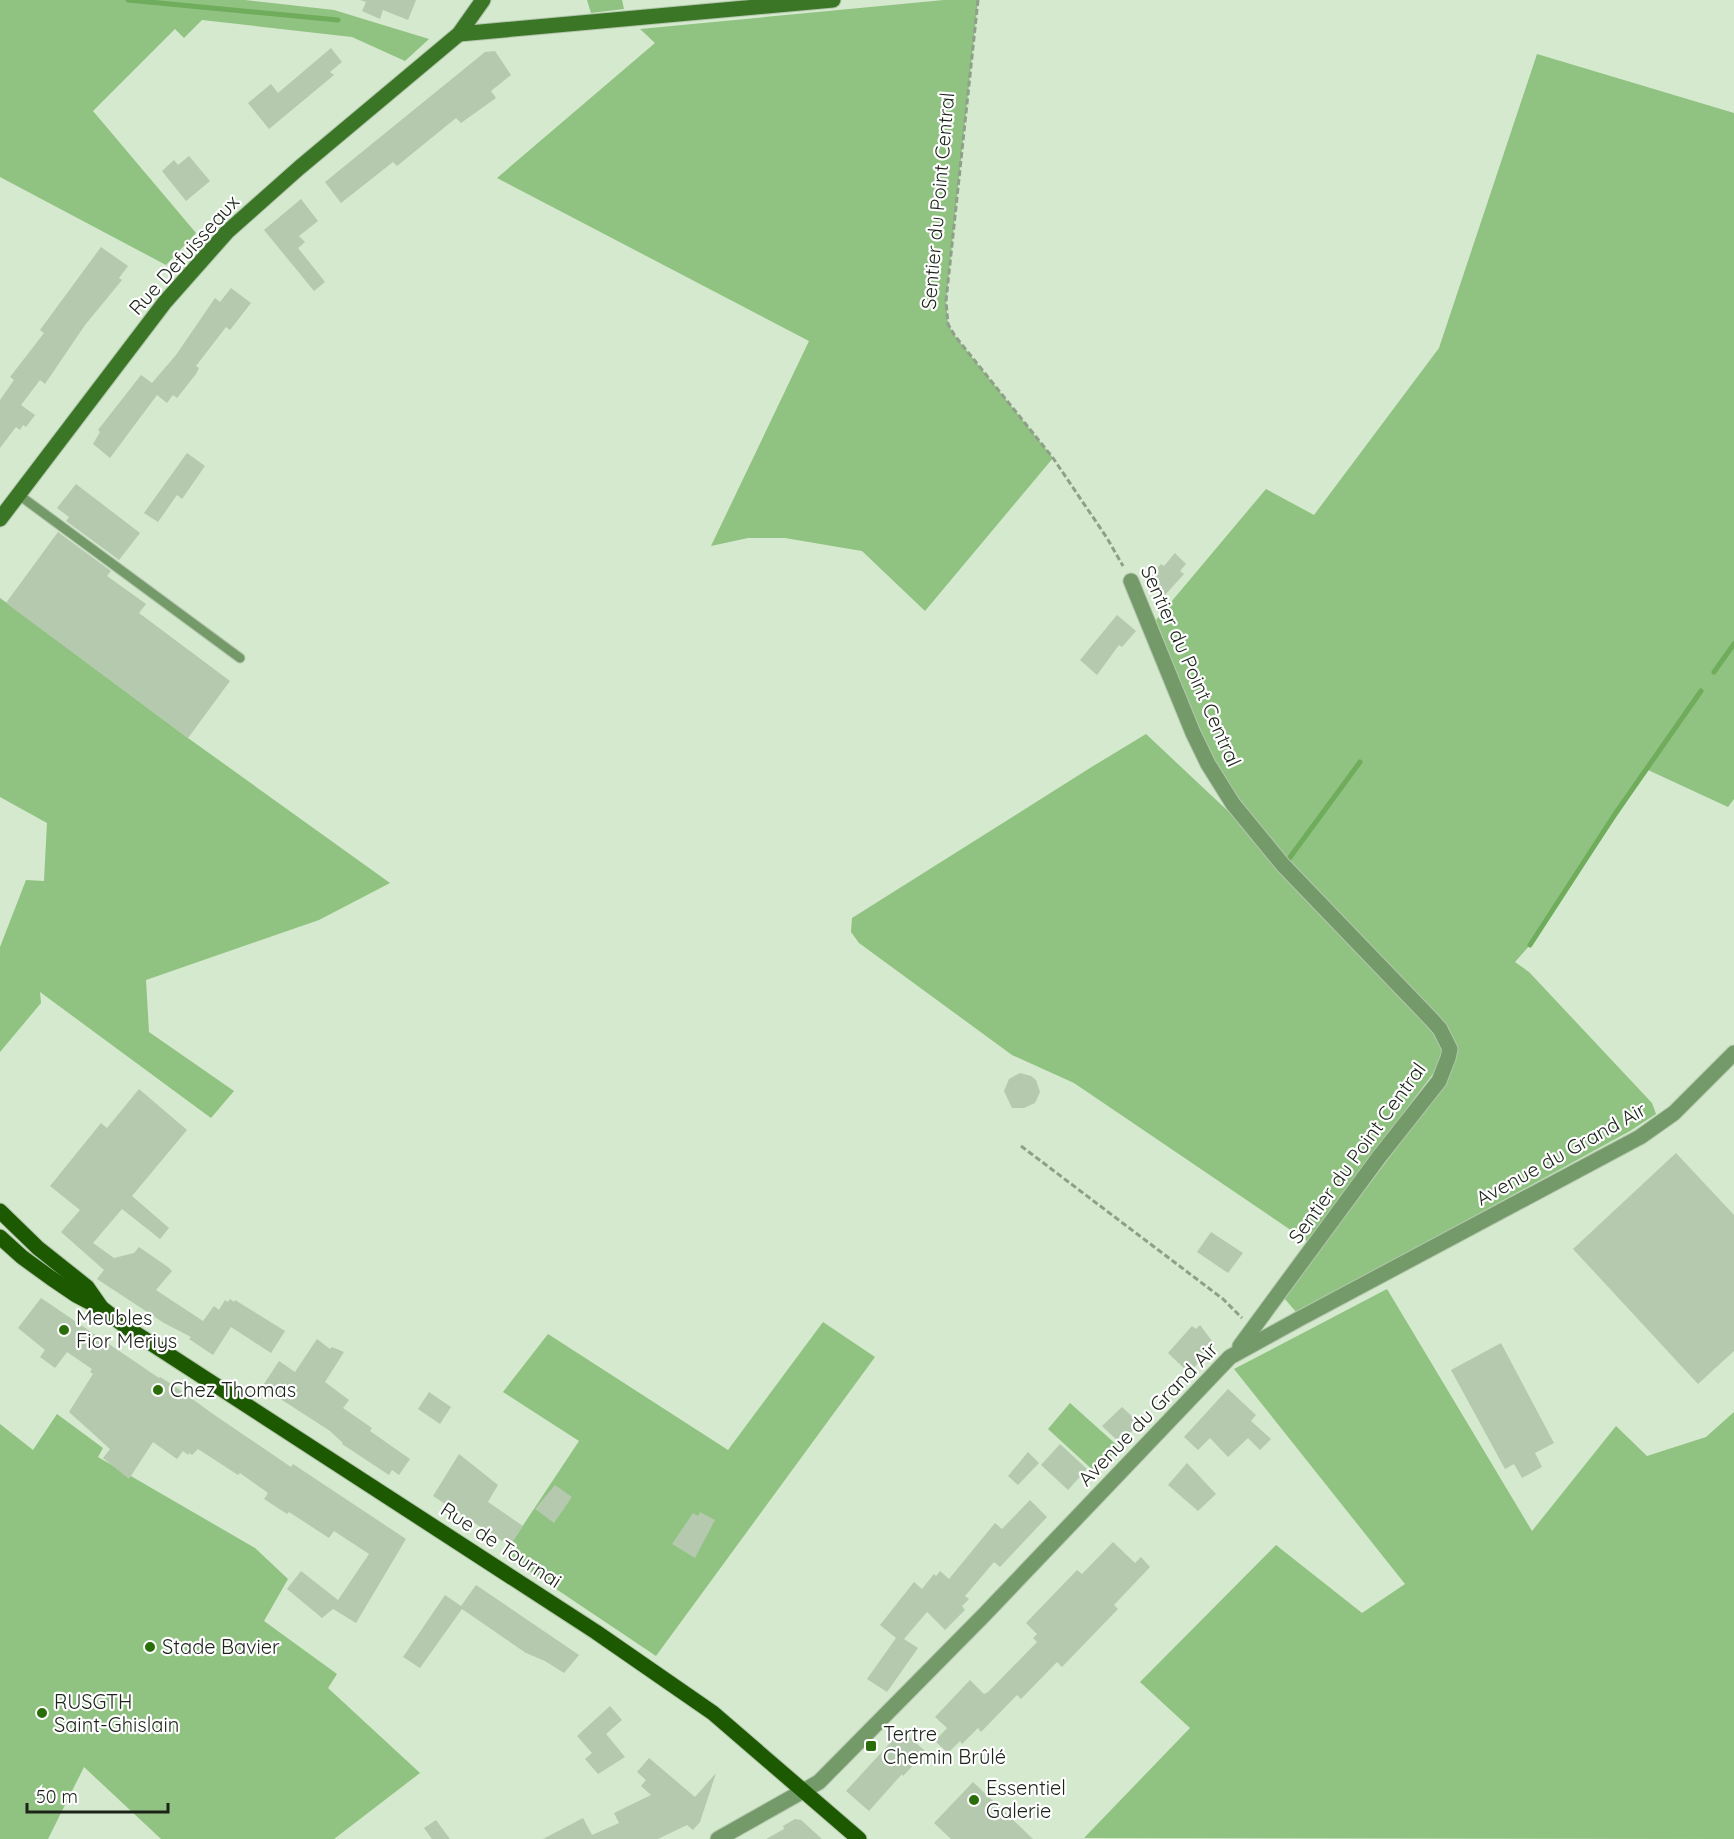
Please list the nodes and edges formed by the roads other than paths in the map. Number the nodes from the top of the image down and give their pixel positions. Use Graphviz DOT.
graph roads {
  1 [pos="483,0"];
  2 [pos="833,0"];
  3 [pos="459,34"];
  4 [pos="19,495"];
  5 [pos="0,519"];
  6 [pos="1131,581"];
  7 [pos="240,658"];
  8 [pos="1734,1053"];
  9 [pos="0,1211"];
  10 [pos="0,1237"];
  11 [pos="0,1243"];
  12 [pos="22,1257"];
  13 [pos="103,1309"];
  14 [pos="1230,1357"];
  15 [pos="805,1791"];
  16 [pos="718,1839"];
  17 [pos="860,1839"];
  1 -- 3 [label="street, Rue Defuisseaux"];
  2 -- 3 [label="street"];
  3 -- 4 [label="street, Rue Defuisseaux"];
  4 -- 5 [label="street, Rue Defuisseaux"];
  4 -- 7 [label="lane"];
  6 -- 14 [label="street, Sentier du Point Central"];
  8 -- 14 [label="street, Avenue du Grand Air"];
  9 -- 13 [label="main road, Rue de Tournai"];
  10 -- 12 [label="main road, Rue de Tournai"];
  11 -- 12 [label="street, Rue de Tournai"];
  12 -- 13 [label="main road, Rue de Tournai"];
  13 -- 15 [label="main road, Rue de Tournai"];
  14 -- 15 [label="street, Avenue du Grand Air"];
  15 -- 16 [label="street, Avenue du Grand Air"];
  15 -- 17 [label="main road, Rue de Tournai"];
}
